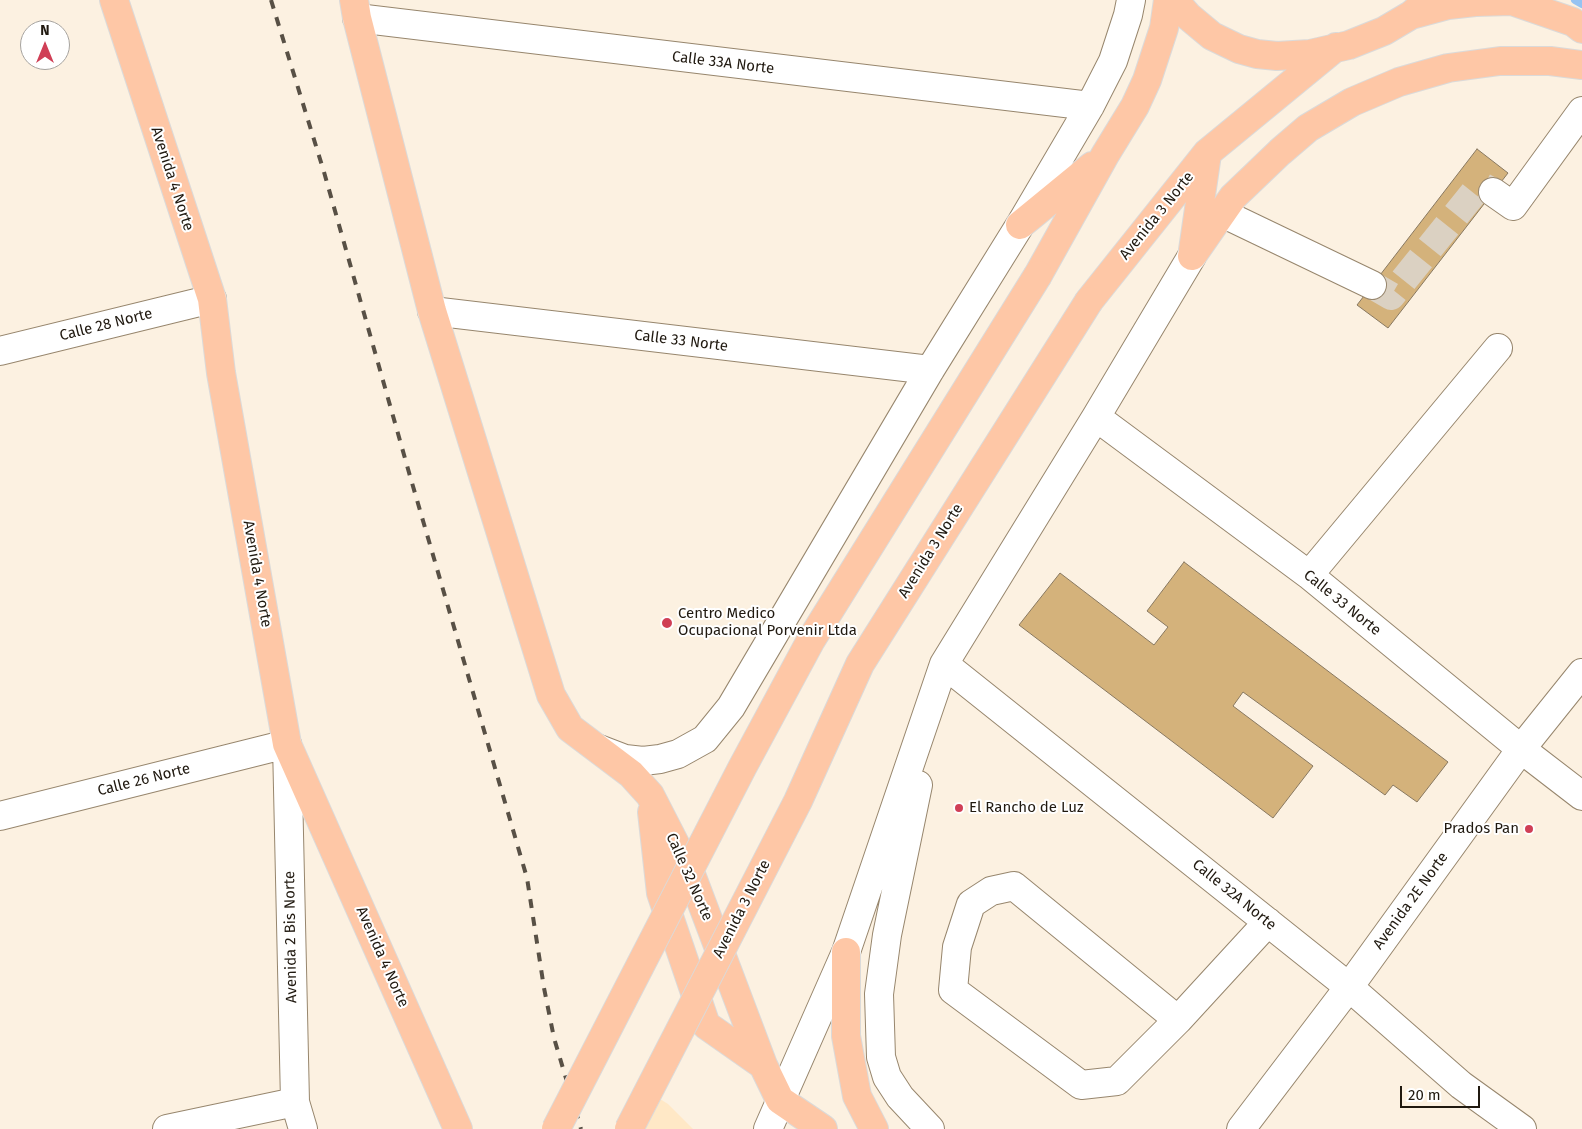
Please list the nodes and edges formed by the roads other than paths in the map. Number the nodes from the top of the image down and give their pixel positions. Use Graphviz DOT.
graph roads {
  1 [pos="114,0"];
  2 [pos="1168,0"];
  3 [pos="1174,0"];
  4 [pos="1128,5"];
  5 [pos="1420,7"];
  6 [pos="356,9"];
  7 [pos="1582,29"];
  8 [pos="1336,47"];
  9 [pos="1582,65"];
  10 [pos="1090,106"];
  11 [pos="1582,111"];
  12 [pos="1208,153"];
  13 [pos="1105,155"];
  14 [pos="1493,192"];
  15 [pos="1222,213"];
  16 [pos="1020,225"];
  17 [pos="1192,256"];
  18 [pos="1372,285"];
  19 [pos="212,299"];
  20 [pos="432,311"];
  21 [pos="1498,348"];
  22 [pos="0,351"];
  23 [pos="930,370"];
  24 [pos="1096,417"];
  25 [pos="1309,575"];
  26 [pos="944,664"];
  27 [pos="1582,673"];
  28 [pos="287,744"];
  29 [pos="593,747"];
  30 [pos="1521,749"];
  31 [pos="650,796"];
  32 [pos="1582,796"];
  33 [pos="0,816"];
  34 [pos="1268,922"];
  35 [pos="846,952"];
  36 [pos="1349,988"];
  37 [pos="1178,1020"];
  38 [pos="763,1065"];
  39 [pos="780,1100"];
  40 [pos="294,1102"];
  41 [pos="167,1129"];
  42 [pos="303,1129"];
  43 [pos="458,1129"];
  44 [pos="556,1129"];
  45 [pos="629,1129"];
  46 [pos="768,1129"];
  47 [pos="823,1129"];
  48 [pos="874,1129"];
  49 [pos="930,1129"];
  50 [pos="1241,1129"];
  51 [pos="1521,1129"];
  1 -- 19 [label="main road, Avenida 4 Norte"];
  2 -- 13 [label="main road"];
  3 -- 8 [label="main road"];
  4 -- 10 [label="street"];
  5 -- 7 [label="main road"];
  5 -- 8 [label="main road"];
  6 -- 10 [label="street, Calle 33A Norte"];
  6 -- 20 [label="main road"];
  8 -- 12 [label="main road, Avenida 3 Norte"];
  9 -- 15 [label="main road"];
  10 -- 16 [label="street"];
  11 -- 14 [label="street"];
  12 -- 17 [label="main road"];
  12 -- 45 [label="main road, Avenida 3 Norte, bridge"];
  13 -- 16 [label="main road"];
  13 -- 44 [label="main road, bridge"];
  15 -- 17 [label="main road"];
  15 -- 18 [label="street"];
  16 -- 23 [label="street"];
  17 -- 24 [label="street"];
  19 -- 22 [label="street, Calle 28 Norte"];
  19 -- 28 [label="main road, Avenida 4 Norte"];
  20 -- 23 [label="street, Calle 33 Norte"];
  20 -- 29 [label="main road, Calle 32 Norte"];
  21 -- 25 [label="street"];
  23 -- 29 [label="street"];
  24 -- 25 [label="street, Calle 33 Norte"];
  24 -- 26 [label="street"];
  25 -- 30 [label="street, Calle 33 Norte"];
  26 -- 34 [label="street, Calle 32A Norte"];
  26 -- 35 [label="street"];
  26 -- 49 [label="street"];
  27 -- 30 [label="street, Avenida 2E Norte"];
  28 -- 33 [label="street, Calle 26 Norte"];
  28 -- 40 [label="street, Avenida 2 Bis Norte"];
  28 -- 43 [label="main road, Avenida 4 Norte"];
  29 -- 31 [label="main road, Calle 32 Norte"];
  30 -- 32 [label="street, Calle 33 Norte"];
  30 -- 36 [label="street, Avenida 2E Norte"];
  31 -- 38 [label="main road, Calle 32 Norte"];
  31 -- 38 [label="main road"];
  34 -- 36 [label="street, Calle 32A Norte"];
  34 -- 37 [label="street"];
  35 -- 39 [label="street"];
  35 -- 48 [label="main road"];
  36 -- 50 [label="street, Avenida 2E Norte"];
  36 -- 51 [label="street, Calle 32A Norte"];
  37 -- 37 [label="street"];
  38 -- 39 [label="main road, Calle 32 Norte"];
  39 -- 46 [label="street"];
  39 -- 47 [label="main road"];
  40 -- 41 [label="street"];
  40 -- 42 [label="street, Avenida 2 Bis Norte"];
}
